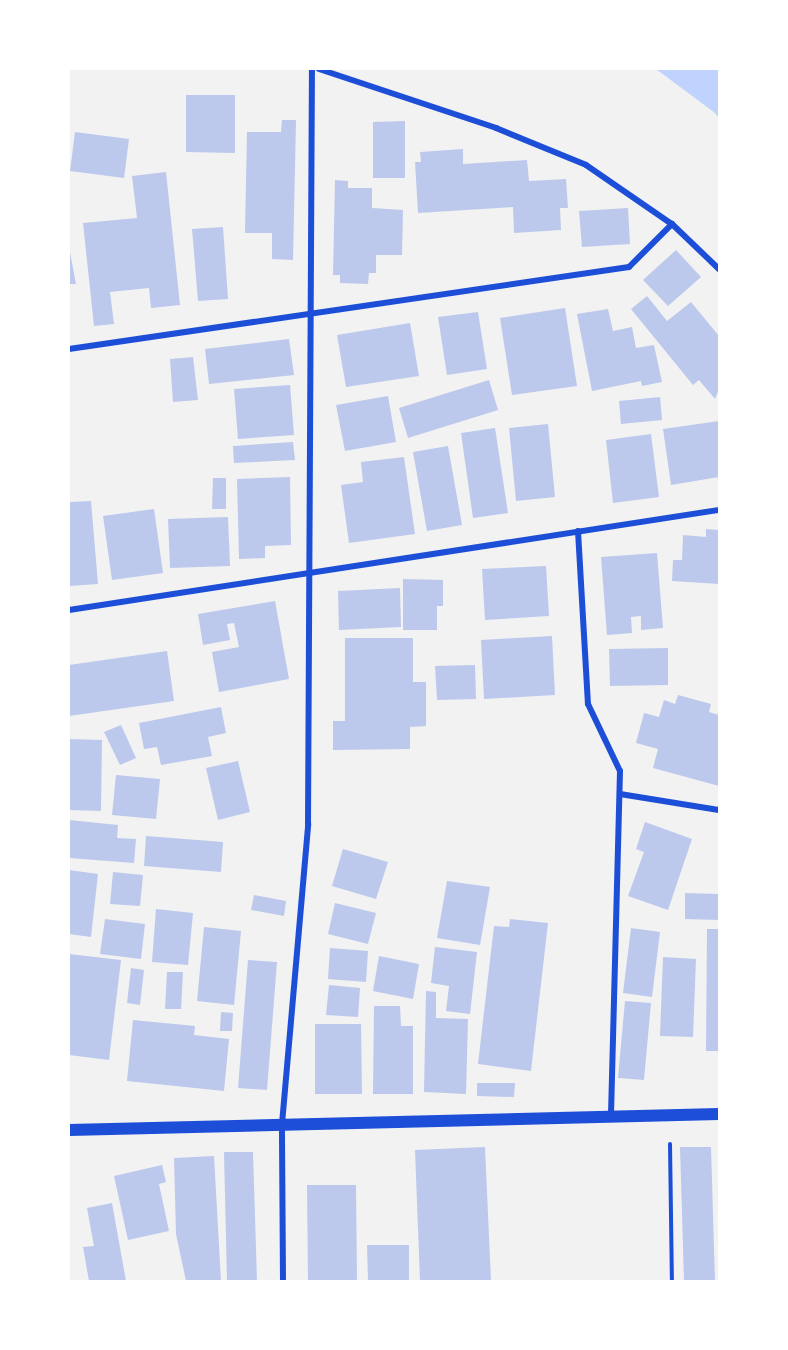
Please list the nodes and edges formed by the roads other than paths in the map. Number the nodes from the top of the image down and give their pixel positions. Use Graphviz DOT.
graph roads {
  1 [pos="312,69"];
  2 [pos="320,69"];
  3 [pos="672,224"];
  4 [pos="719,269"];
  5 [pos="313,314"];
  6 [pos="69,349"];
  7 [pos="719,510"];
  8 [pos="578,531"];
  9 [pos="311,572"];
  10 [pos="69,610"];
  11 [pos="620,794"];
  12 [pos="719,810"];
  13 [pos="719,1114"];
  14 [pos="611,1116"];
  15 [pos="282,1124"];
  16 [pos="69,1130"];
  17 [pos="283,1281"];
  1 -- 5 [label="street"];
  2 -- 3 [label="street"];
  3 -- 4 [label="street"];
  3 -- 5 [label="street"];
  5 -- 6 [label="street"];
  5 -- 9 [label="street"];
  7 -- 8 [label="street"];
  8 -- 9 [label="street"];
  8 -- 11 [label="street"];
  9 -- 10 [label="street"];
  9 -- 15 [label="street"];
  11 -- 12 [label="street"];
  11 -- 14 [label="street"];
  13 -- 14 [label="main road"];
  14 -- 15 [label="main road"];
  15 -- 16 [label="main road"];
  15 -- 17 [label="street"];
}
